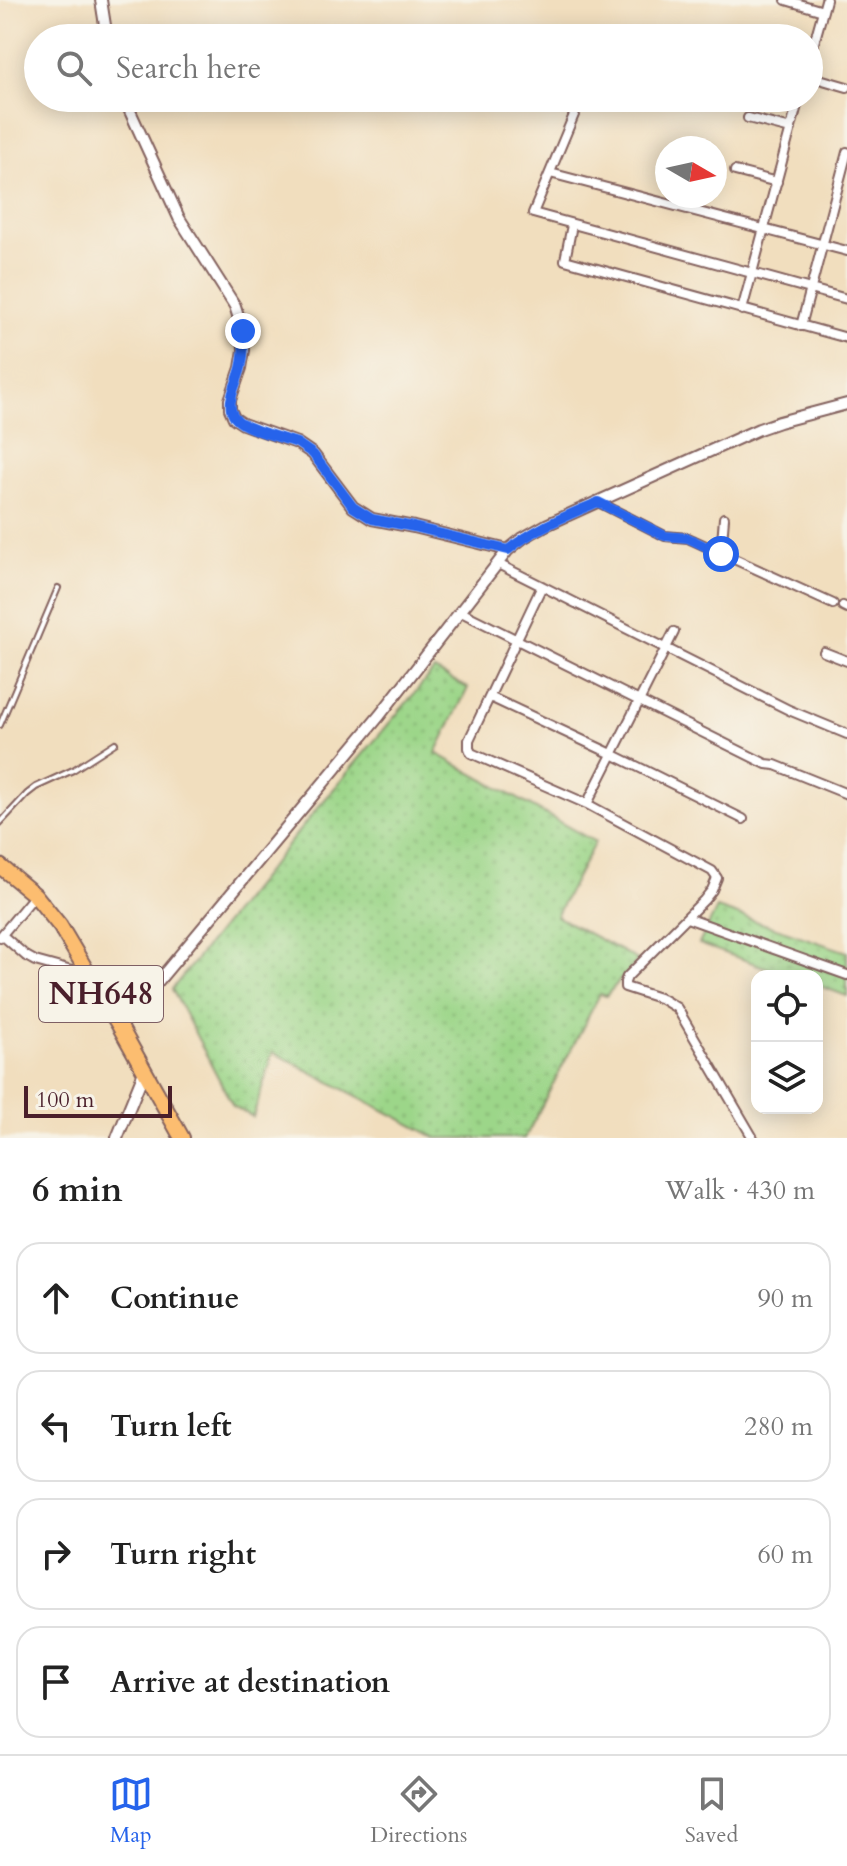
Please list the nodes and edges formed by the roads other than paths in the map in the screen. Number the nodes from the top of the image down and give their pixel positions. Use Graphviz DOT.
graph roads {
  1 [pos="101,0"];
  2 [pos="786,0"];
  3 [pos="826,0"];
  4 [pos="823,11"];
  5 [pos="105,24"];
  6 [pos="819,24"];
  7 [pos="823,80"];
  8 [pos="847,87"];
  9 [pos="130,112"];
  10 [pos="575,112"];
  11 [pos="795,112"];
  12 [pos="748,118"];
  13 [pos="791,129"];
  14 [pos="847,152"];
  15 [pos="735,171"];
  16 [pos="550,173"];
  17 [pos="777,182"];
  18 [pos="572,225"];
  19 [pos="764,229"];
  20 [pos="822,245"];
  21 [pos="847,251"];
  22 [pos="752,274"];
  23 [pos="810,289"];
  24 [pos="847,299"];
  25 [pos="742,310"];
  26 [pos="801,326"];
  27 [pos="847,338"];
  28 [pos="847,404"];
  29 [pos="598,502"];
  30 [pos="724,518"];
  31 [pos="508,550"];
  32 [pos="721,554"];
  33 [pos="498,564"];
  34 [pos="542,586"];
  35 [pos="58,588"];
  36 [pos="833,604"];
  37 [pos="461,612"];
  38 [pos="674,632"];
  39 [pos="516,641"];
  40 [pos="666,648"];
  41 [pos="824,652"];
  42 [pos="847,661"];
  43 [pos="490,697"];
  44 [pos="640,700"];
  45 [pos="0,725"];
  46 [pos="847,734"];
  47 [pos="115,743"];
  48 [pos="612,754"];
  49 [pos="847,794"];
  50 [pos="587,804"];
  51 [pos="743,819"];
  52 [pos="0,823"];
  53 [pos="0,866"];
  54 [pos="35,895"];
  55 [pos="687,918"];
  56 [pos="1,936"];
  57 [pos="847,975"];
  58 [pos="90,976"];
  59 [pos="120,1027"];
  60 [pos="144,1072"];
  61 [pos="117,1138"];
  62 [pos="182,1138"];
  63 [pos="753,1138"];
  1 -- 5 [label="street"];
  2 -- 4 [label="street"];
  3 -- 4 [label="street"];
  4 -- 6 [label="street"];
  7 -- 8 [label="street"];
  9 -- 31 [label="street"];
  10 -- 16 [label="street"];
  11 -- 13 [label="street"];
  12 -- 13 [label="street"];
  13 -- 17 [label="street"];
  14 -- 20 [label="street"];
  15 -- 17 [label="street"];
  16 -- 18 [label="street"];
  16 -- 19 [label="street"];
  17 -- 19 [label="street"];
  18 -- 22 [label="street"];
  18 -- 25 [label="street"];
  19 -- 20 [label="street"];
  19 -- 22 [label="street"];
  20 -- 21 [label="street"];
  20 -- 23 [label="street"];
  22 -- 23 [label="street"];
  22 -- 25 [label="street"];
  23 -- 24 [label="street"];
  23 -- 26 [label="street"];
  25 -- 26 [label="street"];
  26 -- 27 [label="street"];
  28 -- 29 [label="street"];
  29 -- 31 [label="street"];
  29 -- 32 [label="street"];
  30 -- 32 [label="street"];
  31 -- 33 [label="street"];
  32 -- 36 [label="street"];
  33 -- 34 [label="street"];
  33 -- 37 [label="street"];
  34 -- 39 [label="street"];
  34 -- 40 [label="street"];
  35 -- 45 [label="lane"];
  37 -- 39 [label="street"];
  37 -- 59 [label="street"];
  38 -- 40 [label="street"];
  39 -- 43 [label="street"];
  39 -- 44 [label="street"];
  40 -- 44 [label="street"];
  40 -- 46 [label="street"];
  41 -- 42 [label="street"];
  43 -- 48 [label="street"];
  43 -- 50 [label="street"];
  44 -- 48 [label="street"];
  44 -- 49 [label="street"];
  47 -- 52 [label="lane"];
  48 -- 50 [label="street"];
  48 -- 51 [label="street"];
  50 -- 55 [label="street"];
  53 -- 54 [label="highway, NH648"];
  54 -- 56 [label="street"];
  54 -- 58 [label="highway, NH648"];
  55 -- 57 [label="street"];
  55 -- 63 [label="street"];
  56 -- 58 [label="street"];
  58 -- 59 [label="highway, NH648"];
  59 -- 60 [label="highway, NH648"];
  60 -- 61 [label="street"];
  60 -- 62 [label="highway, NH648"];
}
